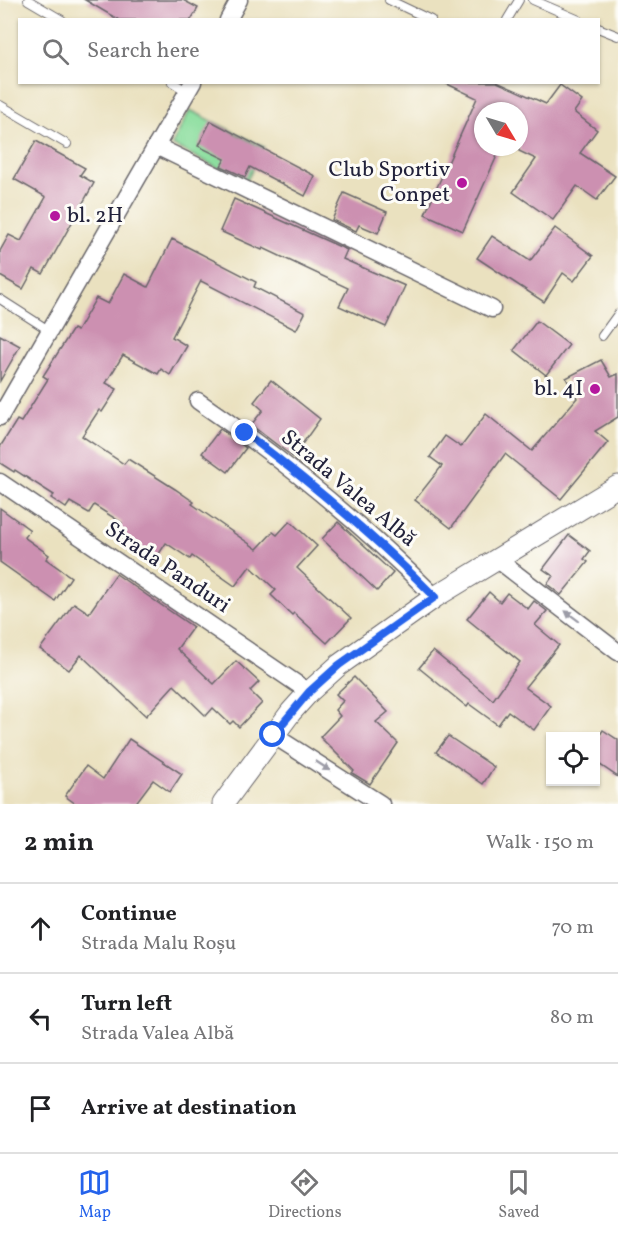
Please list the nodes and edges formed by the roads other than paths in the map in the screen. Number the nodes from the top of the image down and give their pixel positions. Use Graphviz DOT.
graph roads {
  1 [pos="28,0"];
  2 [pos="239,0"];
  3 [pos="389,0"];
  4 [pos="519,0"];
  5 [pos="533,0"];
  6 [pos="59,18"];
  7 [pos="229,18"];
  8 [pos="427,18"];
  9 [pos="508,18"];
  10 [pos="574,18"];
  11 [pos="600,29"];
  12 [pos="618,36"];
  13 [pos="190,87"];
  14 [pos="0,105"];
  15 [pos="67,144"];
  16 [pos="156,146"];
  17 [pos="0,299"];
  18 [pos="492,309"];
  19 [pos="618,314"];
  20 [pos="50,332"];
  21 [pos="602,336"];
  22 [pos="198,401"];
  23 [pos="0,417"];
  24 [pos="0,482"];
  25 [pos="618,486"];
  26 [pos="498,560"];
  27 [pos="435,597"];
  28 [pos="618,652"];
  29 [pos="309,692"];
  30 [pos="273,735"];
  31 [pos="223,804"];
  32 [pos="381,804"];
  1 -- 6 [label="lane"];
  2 -- 7 [label="street"];
  3 -- 8 [label="lane"];
  4 -- 9 [label="lane"];
  5 -- 10 [label="lane"];
  11 -- 12 [label="lane"];
  13 -- 16 [label="street"];
  14 -- 15 [label="lane"];
  16 -- 18 [label="street"];
  16 -- 20 [label="street"];
  17 -- 20 [label="lane"];
  19 -- 21 [label="lane"];
  20 -- 23 [label="street"];
  22 -- 27 [label="street, Strada Valea Albă"];
  24 -- 29 [label="street, Strada Panduri"];
  25 -- 26 [label="street"];
  26 -- 27 [label="street"];
  28 -- 26 [label="street, one-way"];
  27 -- 29 [label="street"];
  29 -- 30 [label="street"];
  30 -- 31 [label="street"];
  30 -- 32 [label="street, one-way"];
}
